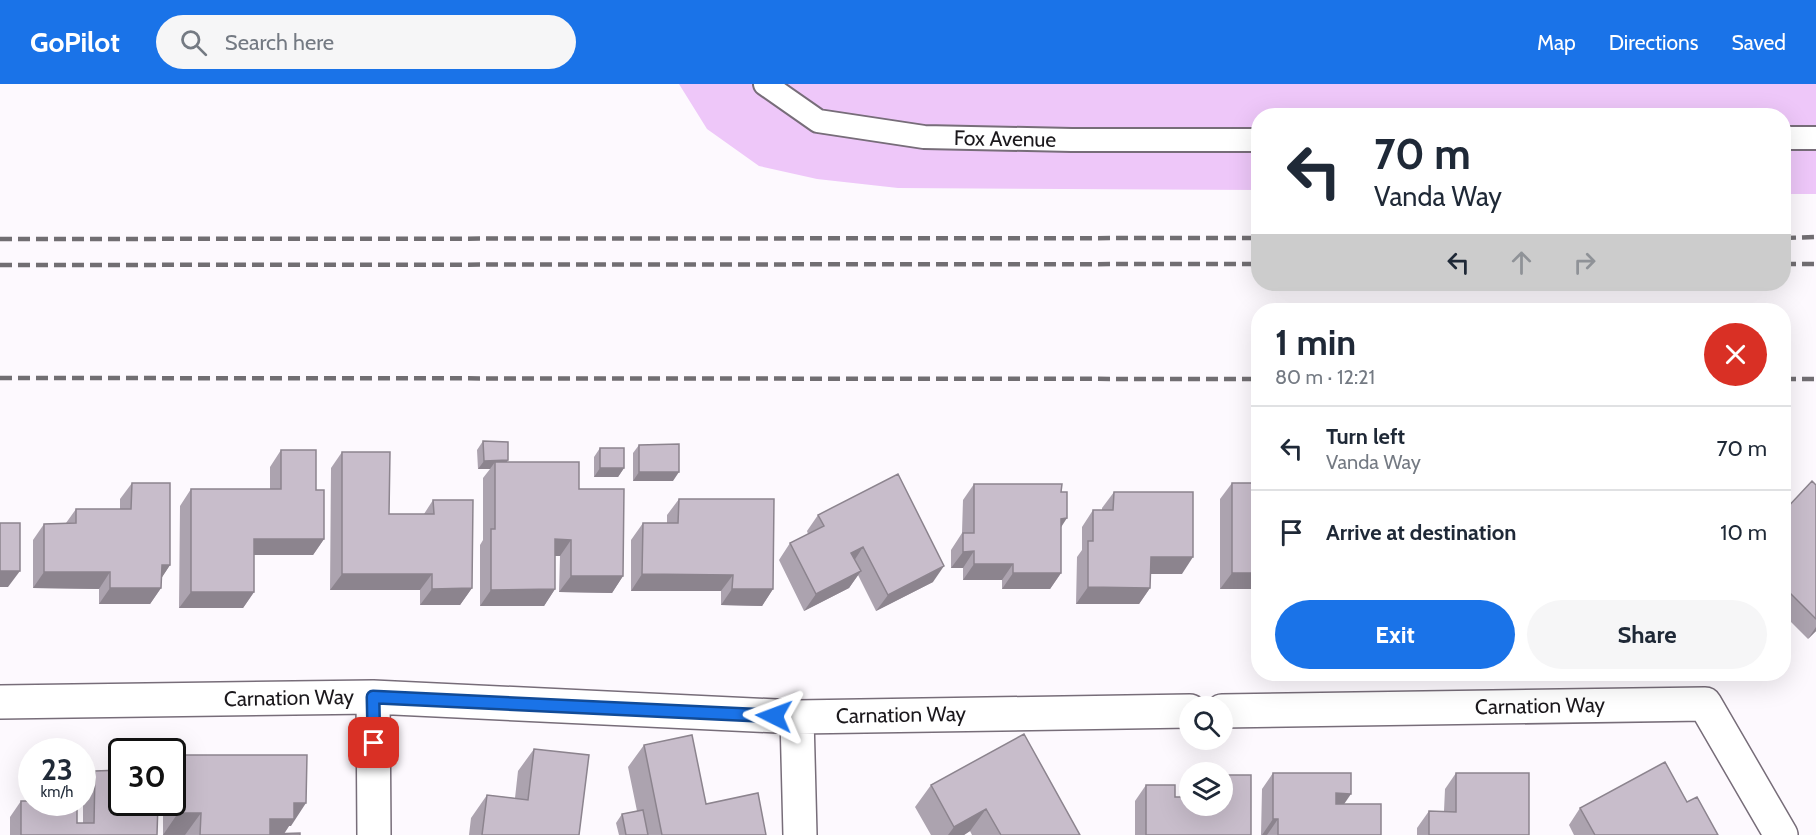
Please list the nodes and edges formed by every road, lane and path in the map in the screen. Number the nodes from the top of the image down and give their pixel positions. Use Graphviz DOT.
graph roads {
  1 [pos="765,84"];
  2 [pos="1791,138"];
  3 [pos="1816,138"];
  4 [pos="1251,140"];
  5 [pos="373,697"];
  6 [pos="0,702"];
  7 [pos="1179,711"];
  8 [pos="1233,711"];
  9 [pos="797,717"];
  10 [pos="374,835"];
  11 [pos="800,835"];
  12 [pos="1781,835"];
  1 -- 4 [label="lane, Fox Avenue"];
  2 -- 3 [label="lane"];
  5 -- 6 [label="street, Carnation Way"];
  5 -- 9 [label="street, Carnation Way"];
  5 -- 10 [label="street"];
  7 -- 9 [label="street, Carnation Way"];
  8 -- 12 [label="street, Carnation Way"];
  9 -- 11 [label="street"];
}
